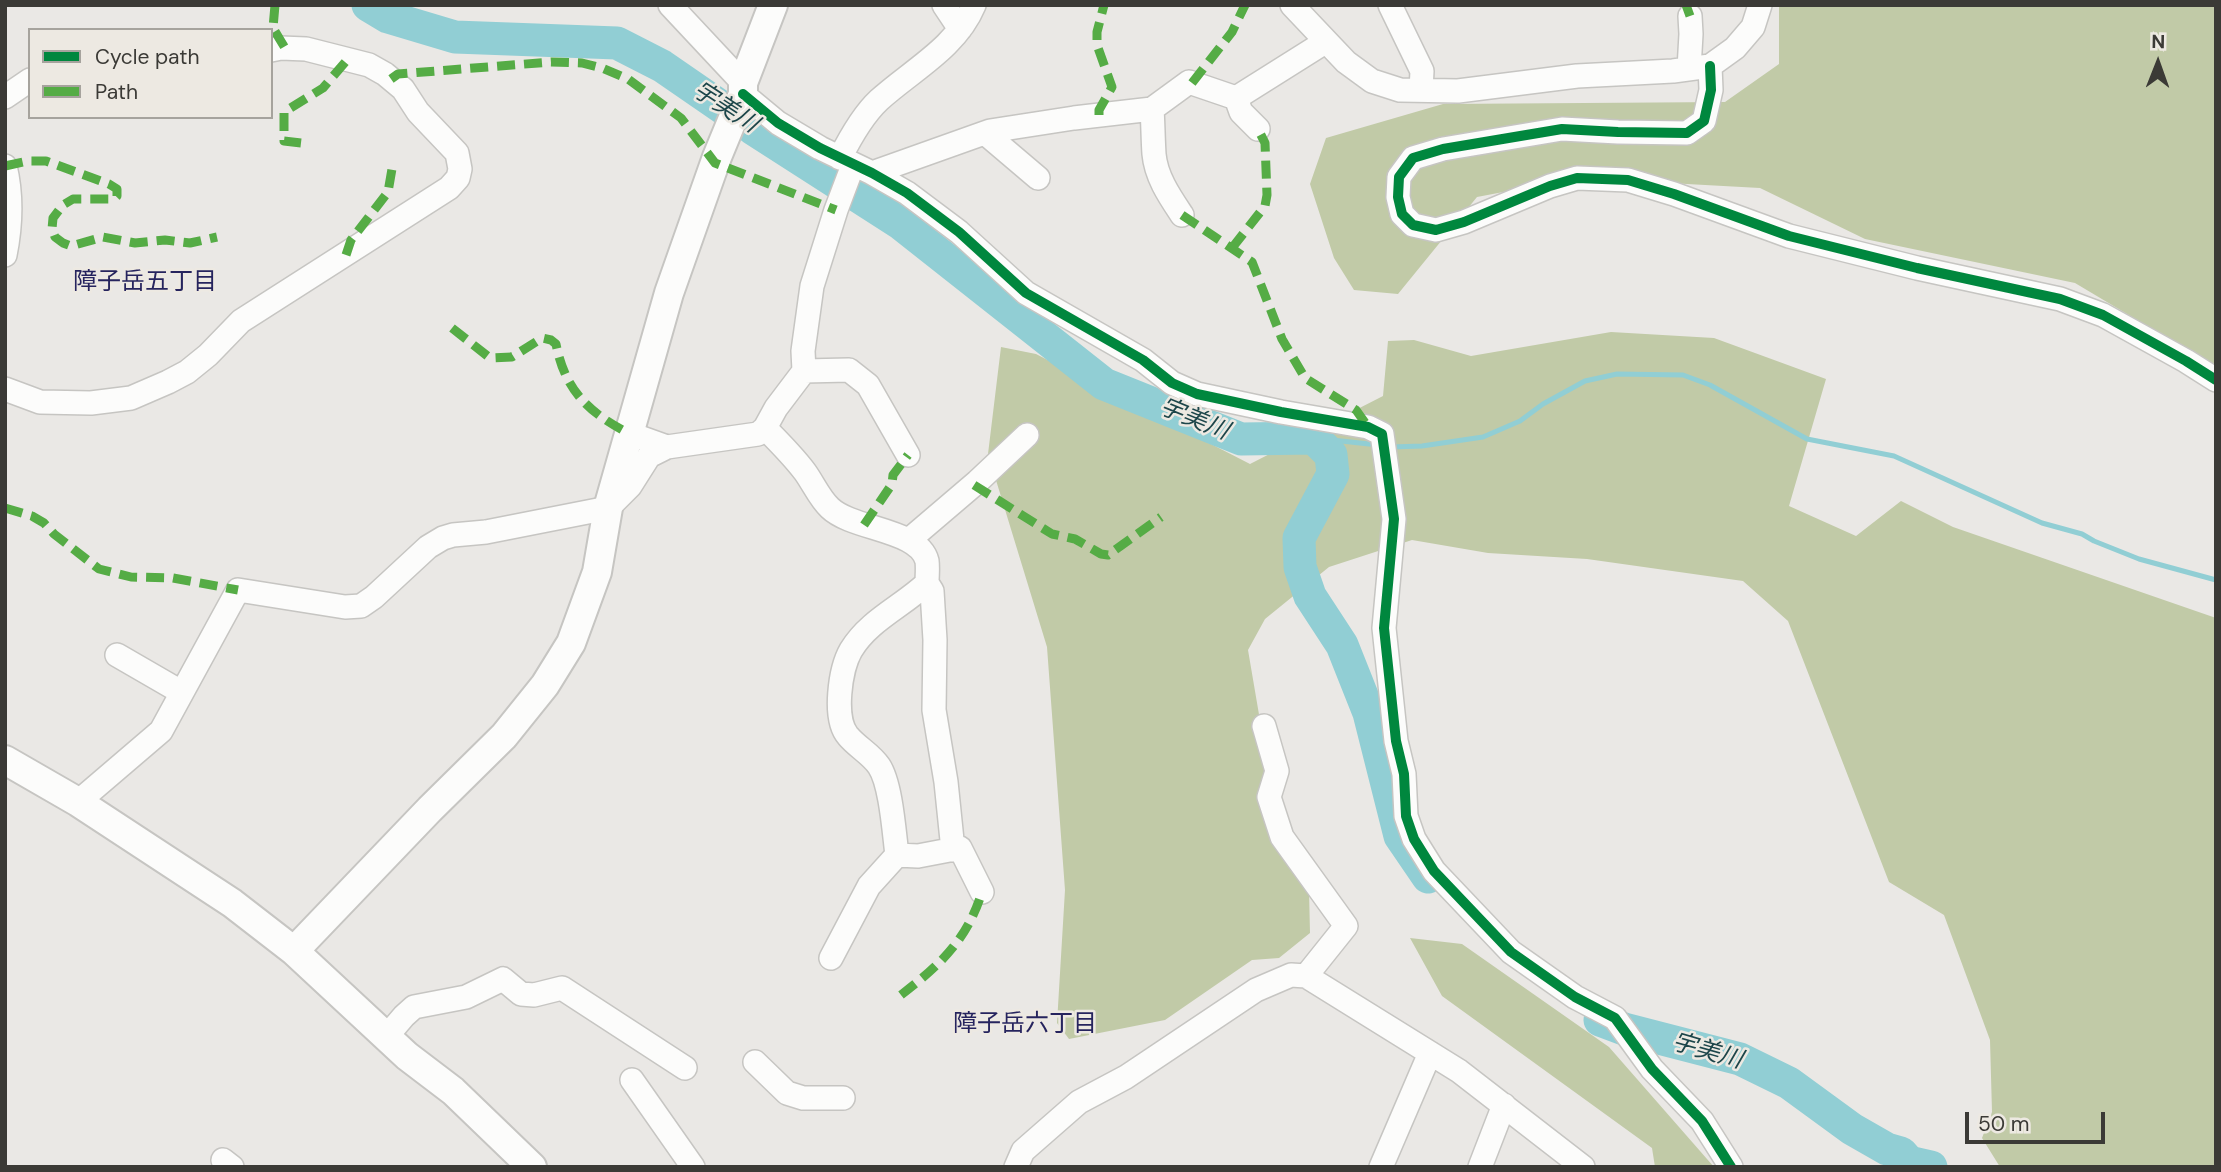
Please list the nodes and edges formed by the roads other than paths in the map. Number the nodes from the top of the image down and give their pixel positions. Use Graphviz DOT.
graph roads {
  1 [pos="670,5"];
  2 [pos="772,5"];
  3 [pos="944,5"];
  4 [pos="974,5"];
  5 [pos="1292,5"];
  6 [pos="1390,5"];
  7 [pos="1760,5"];
  8 [pos="1690,16"];
  9 [pos="960,29"];
  10 [pos="1325,42"];
  11 [pos="273,50"];
  12 [pos="1699,68"];
  13 [pos="28,81"];
  14 [pos="1421,90"];
  15 [pos="742,93"];
  16 [pos="5,97"];
  17 [pos="1236,98"];
  18 [pos="1152,109"];
  19 [pos="1258,129"];
  20 [pos="985,133"];
  21 [pos="5,166"];
  22 [pos="854,167"];
  23 [pos="1038,178"];
  24 [pos="1182,215"];
  25 [pos="5,255"];
  26 [pos="803,371"];
  27 [pos="2216,380"];
  28 [pos="5,389"];
  29 [pos="765,428"];
  30 [pos="628,433"];
  31 [pos="1027,435"];
  32 [pos="667,447"];
  33 [pos="908,455"];
  34 [pos="608,508"];
  35 [pos="909,540"];
  36 [pos="927,583"];
  37 [pos="117,655"];
  38 [pos="181,692"];
  39 [pos="1264,726"];
  40 [pos="5,760"];
  41 [pos="78,802"];
  42 [pos="953,850"];
  43 [pos="897,855"];
  44 [pos="982,892"];
  45 [pos="294,951"];
  46 [pos="831,958"];
  47 [pos="1306,976"];
  48 [pos="386,1037"];
  49 [pos="1430,1053"];
  50 [pos="755,1062"];
  51 [pos="685,1068"];
  52 [pos="632,1080"];
  53 [pos="843,1098"];
  54 [pos="1504,1105"];
  55 [pos="532,1167"];
  56 [pos="693,1167"];
  57 [pos="1016,1167"];
  58 [pos="1381,1167"];
  59 [pos="1480,1167"];
  60 [pos="1584,1167"];
  61 [pos="1731,1167"];
  1 -- 15 [label="street"];
  2 -- 15 [label="street"];
  3 -- 9 [label="street"];
  4 -- 9 [label="street"];
  5 -- 10 [label="street"];
  6 -- 14 [label="street"];
  7 -- 12 [label="street"];
  8 -- 12 [label="street"];
  9 -- 22 [label="street"];
  10 -- 14 [label="street"];
  10 -- 17 [label="street"];
  11 -- 28 [label="street"];
  12 -- 14 [label="street"];
  12 -- 27 [label="street"];
  13 -- 16 [label="street"];
  15 -- 22 [label="street"];
  15 -- 30 [label="street"];
  17 -- 18 [label="street"];
  17 -- 19 [label="street"];
  18 -- 20 [label="street"];
  18 -- 24 [label="street"];
  20 -- 22 [label="street"];
  20 -- 23 [label="street"];
  21 -- 25 [label="street"];
  22 -- 26 [label="street"];
  22 -- 61 [label="street"];
  26 -- 29 [label="street"];
  26 -- 33 [label="street"];
  29 -- 32 [label="street"];
  29 -- 35 [label="street"];
  30 -- 32 [label="street"];
  30 -- 34 [label="street"];
  31 -- 35 [label="street"];
  32 -- 34 [label="street"];
  34 -- 38 [label="street"];
  34 -- 45 [label="street"];
  35 -- 36 [label="street"];
  36 -- 42 [label="street"];
  36 -- 43 [label="street"];
  37 -- 38 [label="street"];
  38 -- 41 [label="street"];
  39 -- 47 [label="street"];
  40 -- 41 [label="street"];
  41 -- 45 [label="street"];
  42 -- 43 [label="street"];
  42 -- 44 [label="street"];
  43 -- 46 [label="street"];
  45 -- 48 [label="street"];
  47 -- 49 [label="street"];
  47 -- 57 [label="street"];
  48 -- 51 [label="street"];
  48 -- 55 [label="street"];
  49 -- 54 [label="street"];
  49 -- 58 [label="street"];
  50 -- 53 [label="street"];
  52 -- 56 [label="street"];
  54 -- 59 [label="street"];
  54 -- 60 [label="street"];
}
